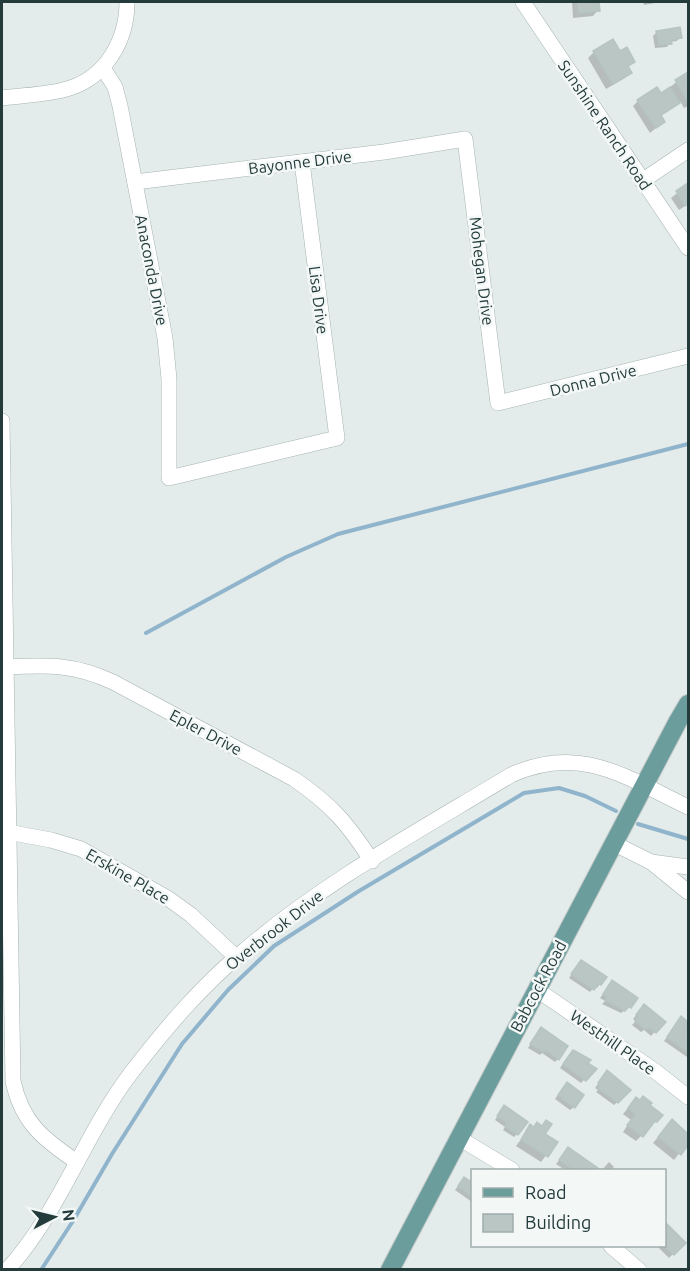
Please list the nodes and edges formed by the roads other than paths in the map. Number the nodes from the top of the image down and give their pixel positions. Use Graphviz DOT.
graph roads {
  1 [pos="127,2"];
  2 [pos="523,2"];
  3 [pos="103,68"];
  4 [pos="2,98"];
  5 [pos="465,139"];
  6 [pos="688,150"];
  7 [pos="302,162"];
  8 [pos="642,181"];
  9 [pos="135,182"];
  10 [pos="688,248"];
  11 [pos="688,356"];
  12 [pos="498,403"];
  13 [pos="2,421"];
  14 [pos="169,478"];
  15 [pos="7,667"];
  16 [pos="688,704"];
  17 [pos="644,786"];
  18 [pos="688,807"];
  19 [pos="5,831"];
  20 [pos="613,843"];
  21 [pos="372,861"];
  22 [pos="651,862"];
  23 [pos="688,867"];
  24 [pos="688,892"];
  25 [pos="236,957"];
  26 [pos="536,989"];
  27 [pos="688,1097"];
  28 [pos="459,1137"];
  29 [pos="77,1162"];
  30 [pos="510,1169"];
  31 [pos="613,1247"];
  32 [pos="7,1269"];
  33 [pos="390,1269"];
  34 [pos="639,1269"];
  1 -- 3 [label="street"];
  2 -- 8 [label="street, Sunshine Ranch Road"];
  3 -- 4 [label="street"];
  3 -- 9 [label="street, Anaconda Drive"];
  5 -- 7 [label="street, Bayonne Drive"];
  5 -- 12 [label="street, Mohegan Drive"];
  6 -- 8 [label="street"];
  7 -- 9 [label="street, Bayonne Drive"];
  7 -- 14 [label="street, Lisa Drive"];
  8 -- 10 [label="street, Sunshine Ranch Road"];
  9 -- 14 [label="street, Anaconda Drive"];
  11 -- 12 [label="street, Donna Drive"];
  13 -- 15 [label="street"];
  15 -- 19 [label="street"];
  15 -- 21 [label="street, Epler Drive"];
  16 -- 17 [label="main road, Babcock Road"];
  17 -- 18 [label="street, Overbrook Drive"];
  17 -- 20 [label="main road, Babcock Road"];
  17 -- 21 [label="street, Overbrook Drive"];
  19 -- 25 [label="street, Erskine Place"];
  19 -- 29 [label="street"];
  20 -- 22 [label="street"];
  20 -- 26 [label="main road, Babcock Road"];
  21 -- 25 [label="street, Overbrook Drive"];
  22 -- 23 [label="street"];
  22 -- 24 [label="street"];
  25 -- 29 [label="street, Overbrook Drive"];
  26 -- 27 [label="street, Westhill Place"];
  26 -- 28 [label="main road, Babcock Road"];
  28 -- 30 [label="street"];
  28 -- 33 [label="main road, Babcock Road"];
  29 -- 32 [label="street, Overbrook Drive"];
  31 -- 34 [label="street"];
}
